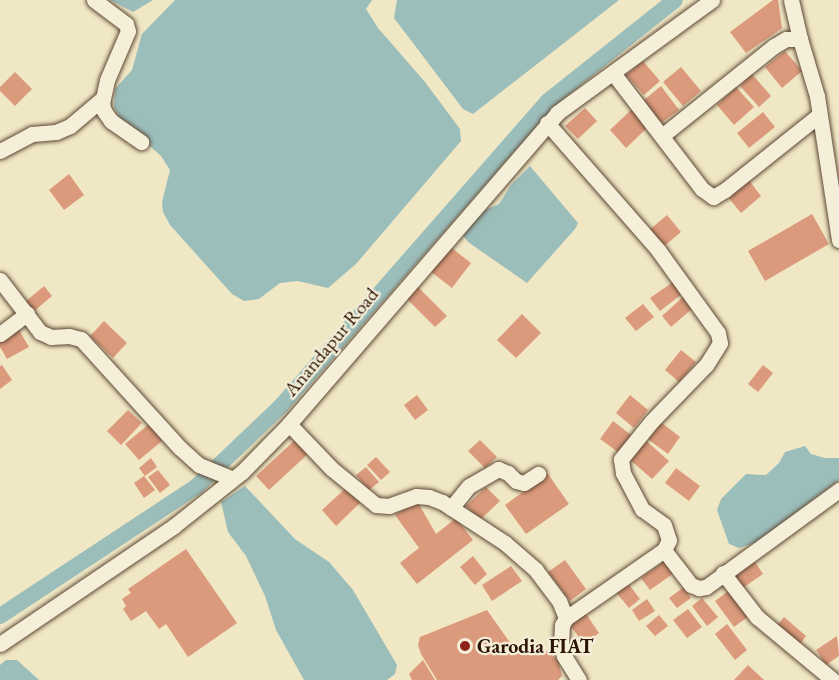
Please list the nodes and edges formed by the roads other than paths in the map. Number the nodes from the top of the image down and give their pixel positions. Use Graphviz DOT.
graph roads {
  1 [pos="94,0"];
  2 [pos="712,0"];
  3 [pos="791,0"];
  4 [pos="800,39"];
  5 [pos="614,73"];
  6 [pos="103,98"];
  7 [pos="819,115"];
  8 [pos="547,123"];
  9 [pos="663,135"];
  10 [pos="141,142"];
  11 [pos="0,151"];
  12 [pos="839,240"];
  13 [pos="0,280"];
  14 [pos="27,314"];
  15 [pos="0,334"];
  16 [pos="289,424"];
  17 [pos="538,474"];
  18 [pos="225,476"];
  19 [pos="839,490"];
  20 [pos="452,508"];
  21 [pos="664,550"];
  22 [pos="723,573"];
  23 [pos="566,618"];
  24 [pos="0,644"];
  25 [pos="572,677"];
  26 [pos="833,680"];
  1 -- 6 [label="street"];
  2 -- 5 [label="street, Anandapur Road"];
  3 -- 4 [label="street"];
  4 -- 7 [label="street"];
  4 -- 9 [label="street"];
  5 -- 8 [label="street, Anandapur Road"];
  5 -- 9 [label="street"];
  6 -- 10 [label="street"];
  6 -- 11 [label="street"];
  7 -- 9 [label="street"];
  7 -- 12 [label="street"];
  8 -- 16 [label="street, Anandapur Road"];
  8 -- 21 [label="street"];
  13 -- 14 [label="street"];
  14 -- 15 [label="street"];
  14 -- 18 [label="street"];
  16 -- 18 [label="street"];
  16 -- 20 [label="street, Anandapur Road"];
  17 -- 20 [label="street"];
  18 -- 24 [label="street"];
  19 -- 22 [label="street"];
  20 -- 23 [label="street, Anandapur Road"];
  21 -- 22 [label="street"];
  21 -- 23 [label="street"];
  22 -- 26 [label="street"];
  23 -- 25 [label="street"];
}
